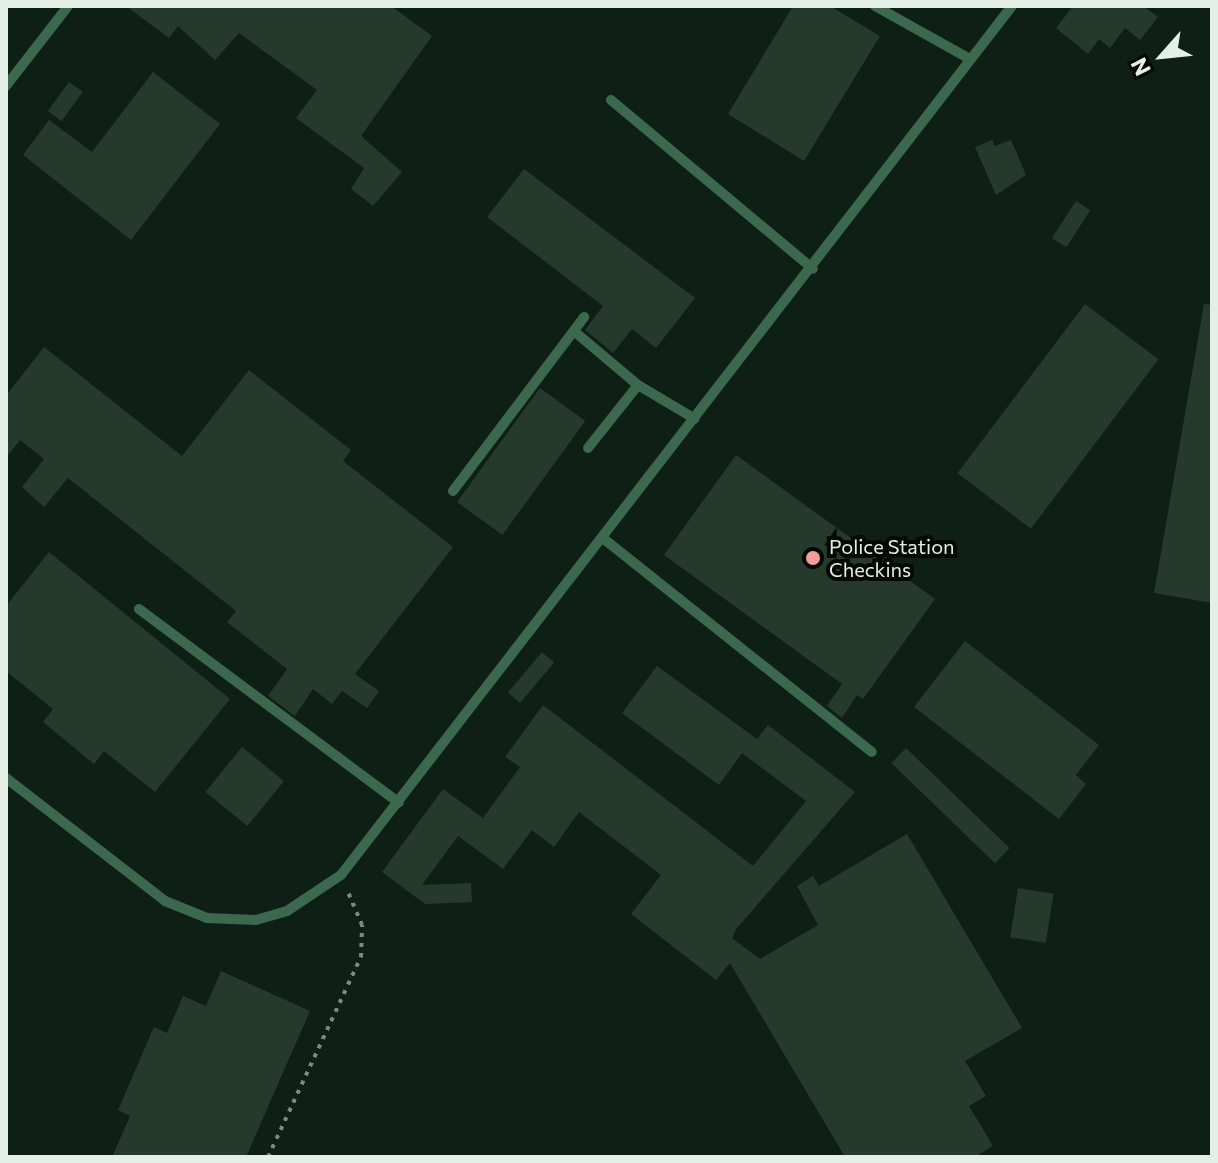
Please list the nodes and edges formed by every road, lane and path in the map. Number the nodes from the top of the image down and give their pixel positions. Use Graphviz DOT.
graph roads {
  1 [pos="68,6"];
  2 [pos="875,6"];
  3 [pos="1012,6"];
  4 [pos="970,59"];
  5 [pos="6,86"];
  6 [pos="611,100"];
  7 [pos="813,269"];
  8 [pos="584,317"];
  9 [pos="575,332"];
  10 [pos="638,385"];
  11 [pos="695,419"];
  12 [pos="588,448"];
  13 [pos="453,491"];
  14 [pos="604,539"];
  15 [pos="139,609"];
  16 [pos="872,752"];
  17 [pos="6,778"];
  18 [pos="399,803"];
  19 [pos="341,875"];
  20 [pos="268,1157"];
  1 -- 5 [label="lane"];
  2 -- 4 [label="lane"];
  3 -- 4 [label="lane"];
  4 -- 7 [label="lane"];
  6 -- 7 [label="lane"];
  7 -- 11 [label="lane"];
  8 -- 9 [label="lane"];
  9 -- 10 [label="lane"];
  9 -- 13 [label="lane"];
  10 -- 11 [label="lane"];
  10 -- 12 [label="lane"];
  11 -- 14 [label="lane"];
  14 -- 16 [label="lane"];
  14 -- 18 [label="lane"];
  15 -- 18 [label="lane"];
  17 -- 19 [label="lane"];
  18 -- 19 [label="lane"];
  19 -- 20 [label="path"];
}
